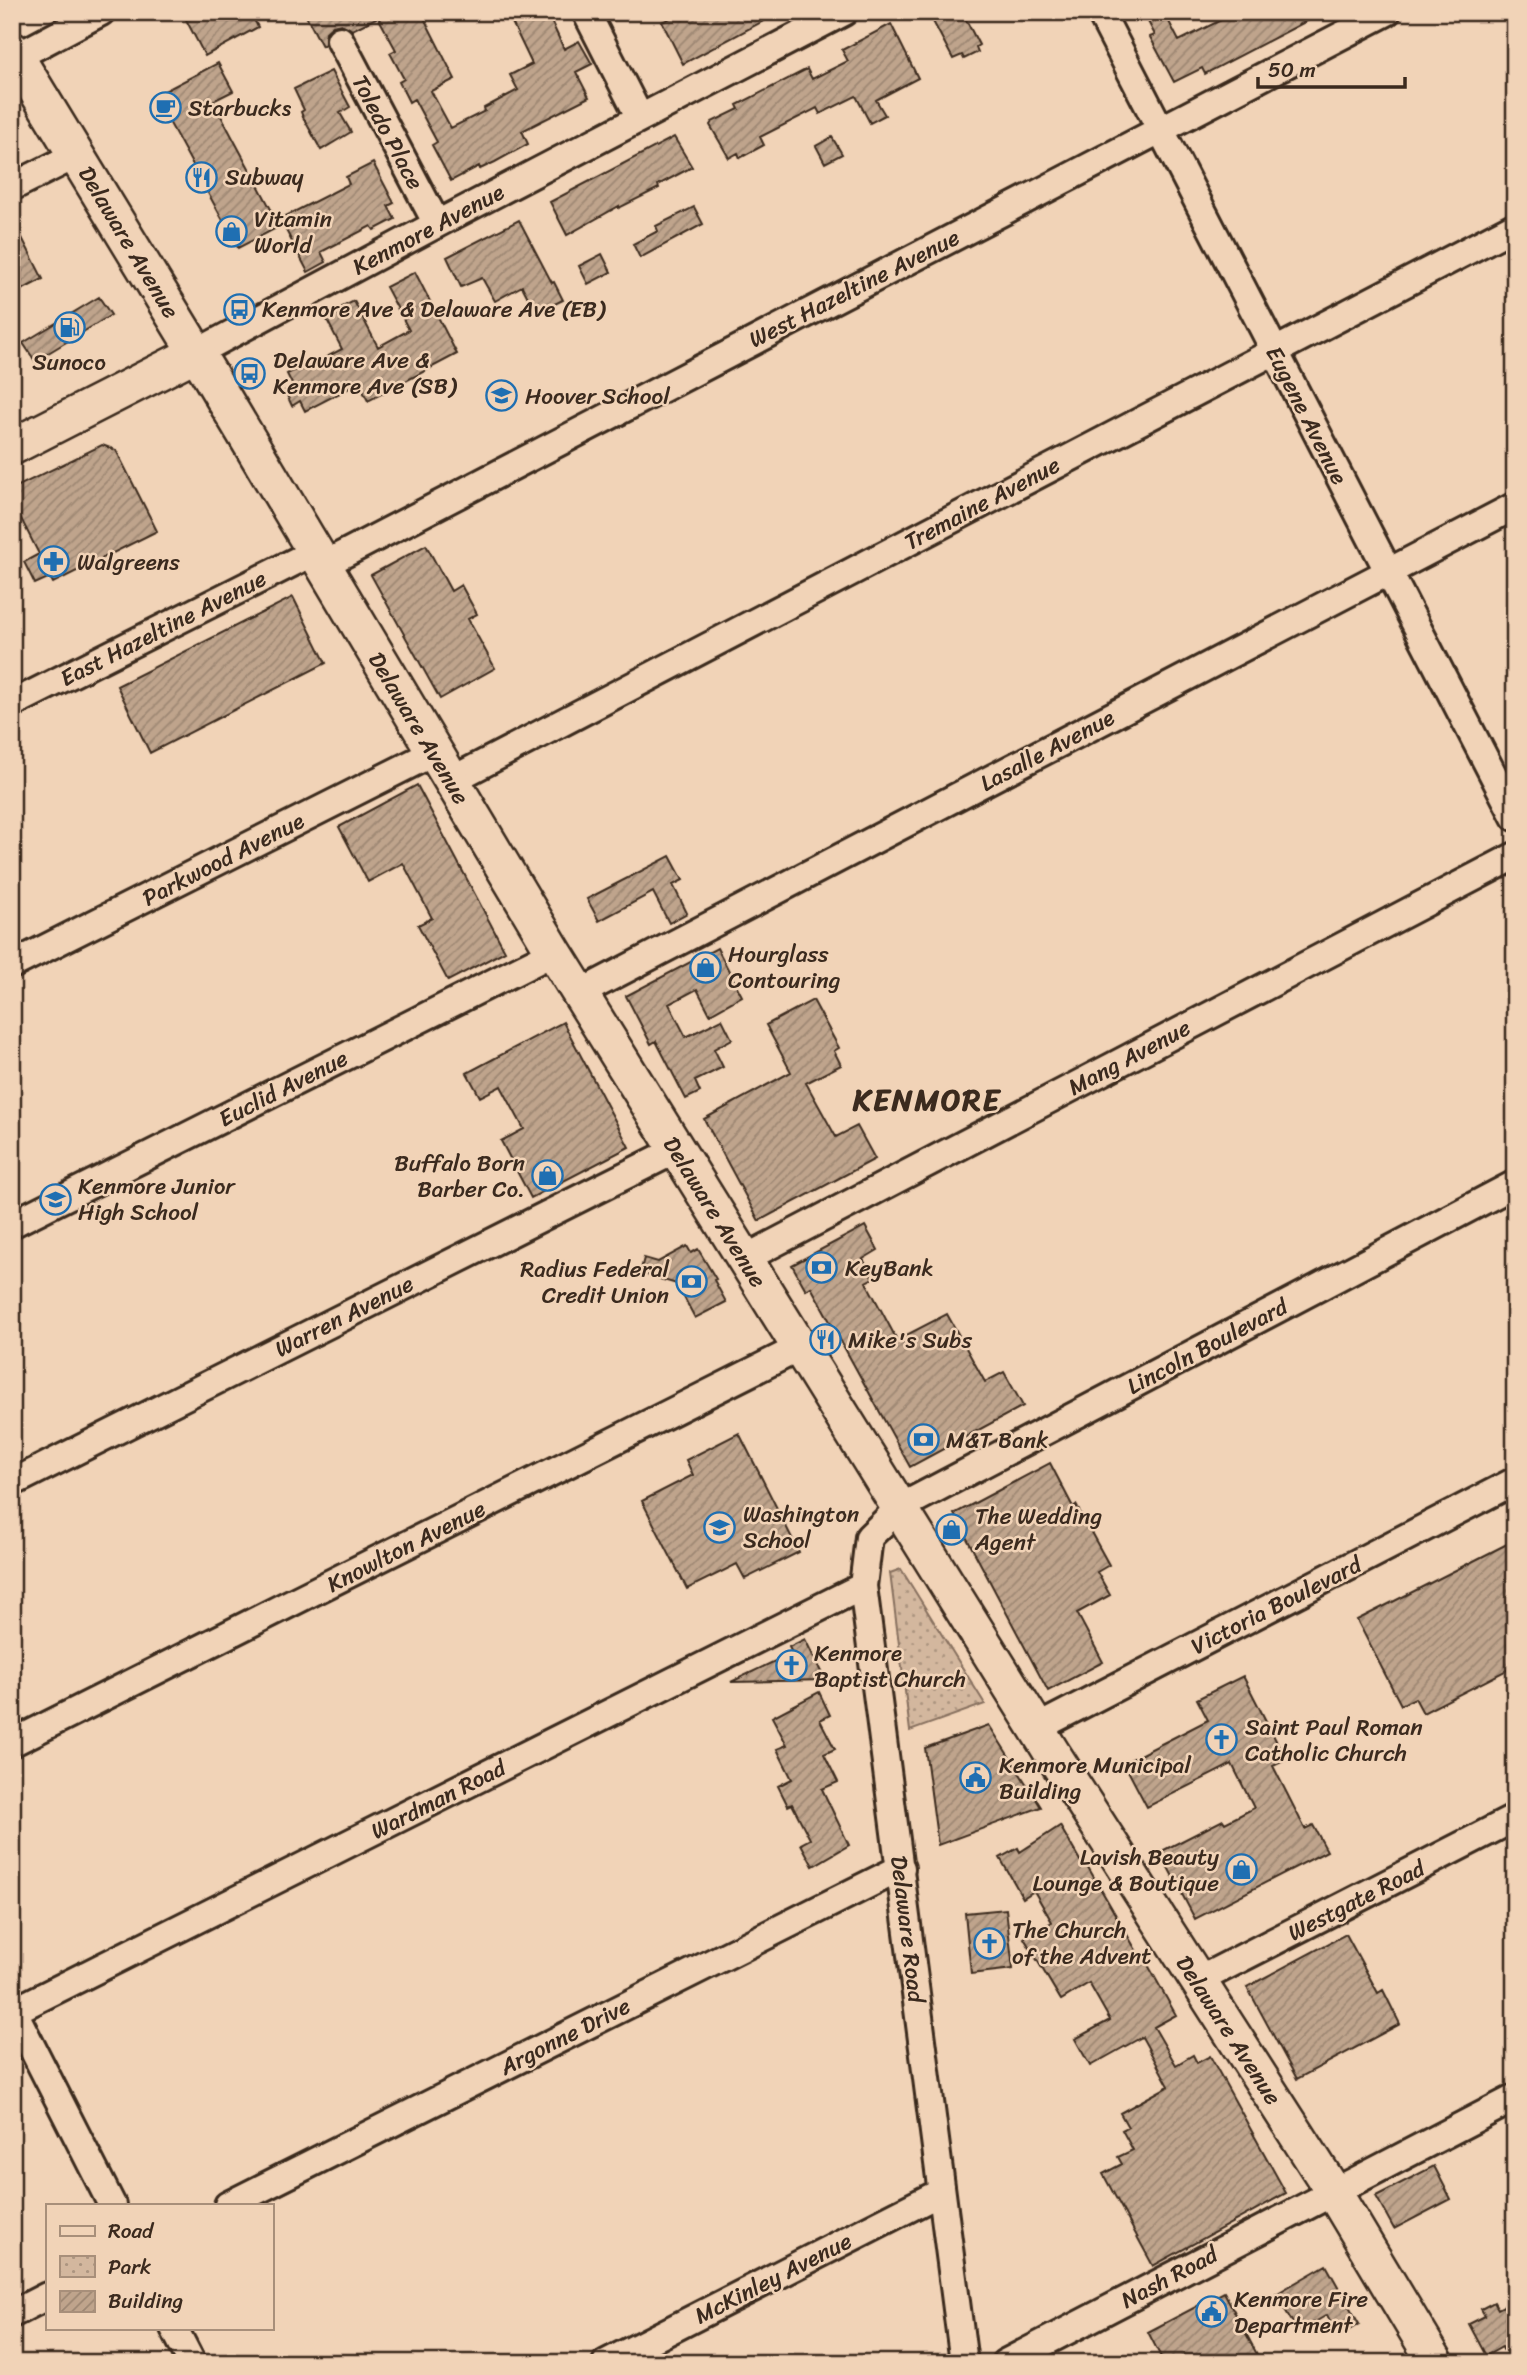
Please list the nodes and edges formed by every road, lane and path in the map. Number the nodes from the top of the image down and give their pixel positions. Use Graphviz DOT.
graph roads {
  1 [pos="101,12"];
  2 [pos="586,12"];
  3 [pos="844,12"];
  4 [pos="1100,12"];
  5 [pos="1387,12"];
  6 [pos="340,40"];
  7 [pos="14,53"];
  8 [pos="640,118"];
  9 [pos="1159,130"];
  10 [pos="76,155"];
  11 [pos="12,187"];
  12 [pos="437,224"];
  13 [pos="1515,226"];
  14 [pos="1273,351"];
  15 [pos="196,353"];
  16 [pos="12,447"];
  17 [pos="1515,506"];
  18 [pos="318,559"];
  19 [pos="1388,572"];
  20 [pos="12,704"];
  21 [pos="442,767"];
  22 [pos="1515,817"];
  23 [pos="1515,856"];
  24 [pos="554,952"];
  25 [pos="12,965"];
  26 [pos="580,993"];
  27 [pos="676,1150"];
  28 [pos="1515,1184"];
  29 [pos="12,1224"];
  30 [pos="744,1259"];
  31 [pos="799,1348"];
  32 [pos="1515,1481"];
  33 [pos="12,1483"];
  34 [pos="899,1507"];
  35 [pos="863,1586"];
  36 [pos="1037,1728"];
  37 [pos="12,1743"];
  38 [pos="1515,1818"];
  39 [pos="901,1868"];
  40 [pos="1198,1981"];
  41 [pos="13,2010"];
  42 [pos="1515,2098"];
  43 [pos="941,2192"];
  44 [pos="1333,2192"];
  45 [pos="111,2204"];
  46 [pos="230,2204"];
  47 [pos="46,2297"];
  48 [pos="12,2314"];
  49 [pos="175,2330"];
  50 [pos="192,2363"];
  51 [pos="606,2363"];
  52 [pos="964,2363"];
  53 [pos="1005,2363"];
  54 [pos="1436,2363"];
  1 -- 7 [label="street"];
  2 -- 8 [label="street"];
  3 -- 8 [label="street, Kenmore Avenue"];
  4 -- 9 [label="street, Eugene Avenue"];
  5 -- 9 [label="street, West Hazeltine Avenue"];
  6 -- 12 [label="street, Toledo Place"];
  7 -- 10 [label="main road, Delaware Avenue"];
  8 -- 12 [label="street, Kenmore Avenue"];
  9 -- 14 [label="street, Eugene Avenue"];
  9 -- 18 [label="street, West Hazeltine Avenue"];
  10 -- 11 [label="street"];
  10 -- 15 [label="main road, Delaware Avenue"];
  12 -- 15 [label="street, Kenmore Avenue"];
  13 -- 14 [label="street, Tremaine Avenue"];
  14 -- 19 [label="street, Eugene Avenue"];
  14 -- 21 [label="street, Tremaine Avenue"];
  15 -- 16 [label="main road, Kenmore Avenue"];
  15 -- 18 [label="main road, Delaware Avenue"];
  17 -- 19 [label="street, Lasalle Avenue"];
  18 -- 20 [label="street, East Hazeltine Avenue"];
  18 -- 21 [label="main road, Delaware Avenue"];
  19 -- 22 [label="street, Eugene Avenue"];
  19 -- 26 [label="street, Lasalle Avenue"];
  21 -- 24 [label="main road, Delaware Avenue"];
  21 -- 25 [label="street, Parkwood Avenue"];
  23 -- 30 [label="street, Mang Avenue"];
  24 -- 26 [label="main road, Delaware Avenue"];
  24 -- 29 [label="street, Euclid Avenue"];
  26 -- 27 [label="main road, Delaware Avenue"];
  27 -- 30 [label="main road, Delaware Avenue"];
  27 -- 33 [label="street, Warren Avenue"];
  28 -- 34 [label="street, Lincoln Boulevard"];
  30 -- 31 [label="main road, Delaware Avenue"];
  31 -- 34 [label="main road, Delaware Avenue"];
  31 -- 37 [label="street, Knowlton Avenue"];
  32 -- 36 [label="street, Victoria Boulevard"];
  34 -- 35 [label="street, Delaware Road"];
  34 -- 36 [label="main road, Delaware Avenue"];
  35 -- 39 [label="street, Delaware Road"];
  35 -- 41 [label="street, Wardman Road"];
  36 -- 40 [label="main road, Delaware Avenue"];
  38 -- 40 [label="street, Westgate Road"];
  39 -- 43 [label="street, Delaware Road"];
  39 -- 46 [label="street, Argonne Drive"];
  40 -- 44 [label="main road, Delaware Avenue"];
  41 -- 45 [label="street"];
  42 -- 44 [label="street, Nash Road"];
  43 -- 51 [label="street, McKinley Avenue"];
  43 -- 52 [label="street, Delaware Road"];
  44 -- 53 [label="street, Nash Road"];
  44 -- 54 [label="main road, Delaware Avenue"];
  47 -- 48 [label="street"];
  49 -- 50 [label="street"];
}
